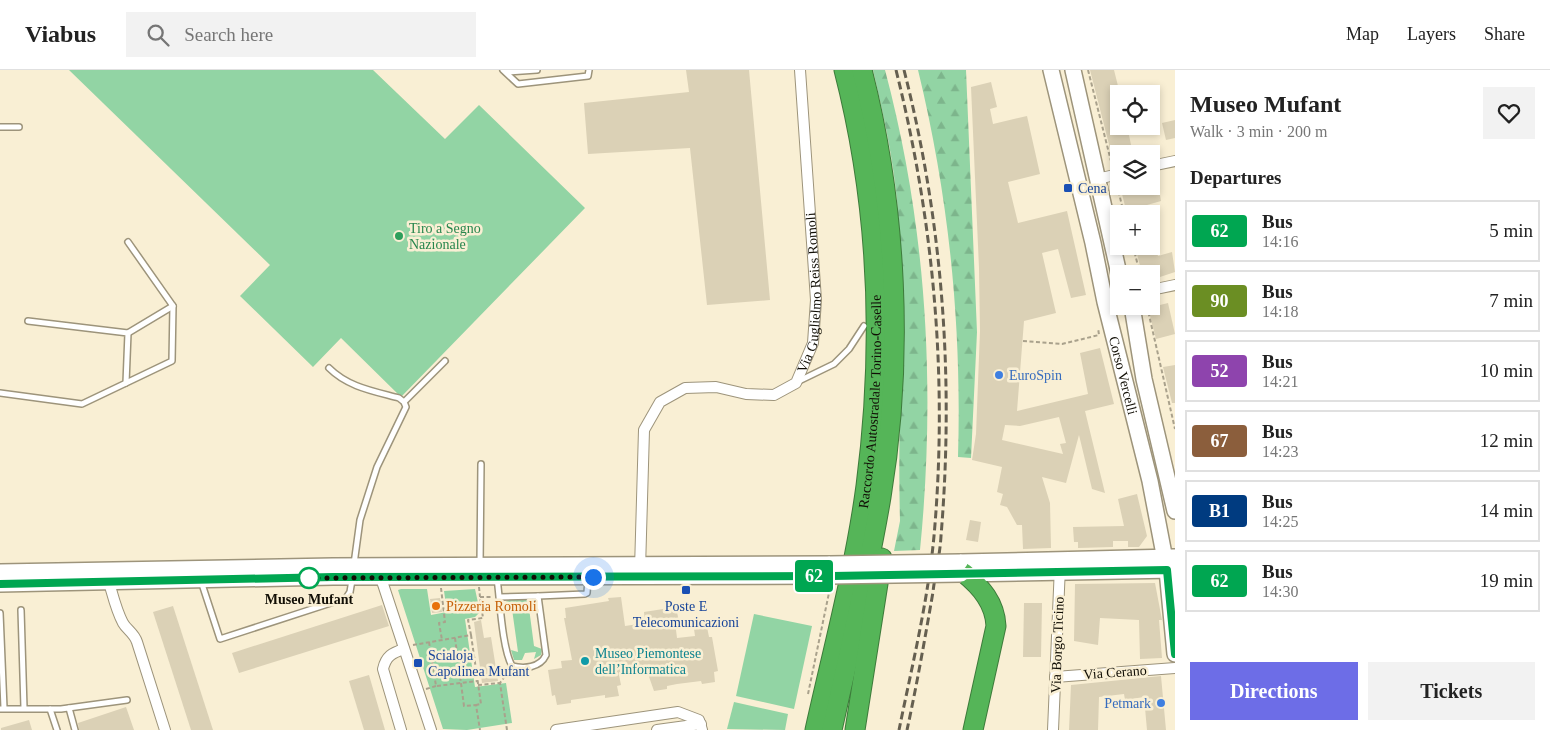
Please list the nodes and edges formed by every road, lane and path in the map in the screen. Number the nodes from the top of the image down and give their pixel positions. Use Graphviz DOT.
graph roads {
  1 [pos="538,70"];
  2 [pos="589,70"];
  3 [pos="800,70"];
  4 [pos="844,70"];
  5 [pos="862,70"];
  6 [pos="1051,70"];
  7 [pos="1072,70"];
  8 [pos="1088,70"];
  9 [pos="504,71"];
  10 [pos="0,127"];
  11 [pos="19,127"];
  12 [pos="1110,149"];
  13 [pos="1175,160"];
  14 [pos="1160,164"];
  15 [pos="1110,176"];
  16 [pos="1096,179"];
  17 [pos="128,242"];
  18 [pos="1117,265"];
  19 [pos="1175,285"];
  20 [pos="1160,288"];
  21 [pos="1110,294"];
  22 [pos="173,306"];
  23 [pos="1114,315"];
  24 [pos="1133,315"];
  25 [pos="1149,315"];
  26 [pos="28,321"];
  27 [pos="864,326"];
  28 [pos="1098,328"];
  29 [pos="128,333"];
  30 [pos="1023,341"];
  31 [pos="445,361"];
  32 [pos="328,368"];
  33 [pos="796,382"];
  34 [pos="126,383"];
  35 [pos="0,392"];
  36 [pos="404,402"];
  37 [pos="1175,429"];
  38 [pos="888,437"];
  39 [pos="481,464"];
  40 [pos="1171,472"];
  41 [pos="1175,511"];
  42 [pos="1159,526"];
  43 [pos="1136,558"];
  44 [pos="1170,564"];
  45 [pos="1060,566"];
  46 [pos="962,570"];
  47 [pos="353,571"];
  48 [pos="379,571"];
  49 [pos="496,571"];
  50 [pos="0,572"];
  51 [pos="589,572"];
  52 [pos="640,572"];
  53 [pos="830,572"];
  54 [pos="200,574"];
  55 [pos="107,576"];
  56 [pos="480,576"];
  57 [pos="0,584"];
  58 [pos="441,586"];
  59 [pos="538,596"];
  60 [pos="500,597"];
  61 [pos="480,598"];
  62 [pos="21,610"];
  63 [pos="0,613"];
  64 [pos="471,635"];
  65 [pos="455,638"];
  66 [pos="442,640"];
  67 [pos="428,642"];
  68 [pos="404,649"];
  69 [pos="1175,654"];
  70 [pos="512,666"];
  71 [pos="1175,668"];
  72 [pos="1055,677"];
  73 [pos="478,681"];
  74 [pos="462,683"];
  75 [pos="500,683"];
  76 [pos="478,686"];
  77 [pos="808,694"];
  78 [pos="127,700"];
  79 [pos="476,705"];
  80 [pos="24,708"];
  81 [pos="69,708"];
  82 [pos="2,709"];
  83 [pos="50,709"];
  84 [pos="702,727"];
  85 [pos="57,730"];
  86 [pos="75,730"];
  87 [pos="165,730"];
  88 [pos="401,730"];
  89 [pos="431,730"];
  90 [pos="480,730"];
  91 [pos="507,730"];
  92 [pos="556,730"];
  93 [pos="658,730"];
  94 [pos="815,730"];
  95 [pos="832,730"];
  96 [pos="855,730"];
  97 [pos="973,730"];
  98 [pos="1053,730"];
  1 -- 9 [label="lane"];
  2 -- 9 [label="lane"];
  3 -- 33 [label="street, Via Guglielmo Reiss Romoli"];
  4 -- 94 [label="highway, Raccordo Autostradale Torino-Caselle"];
  5 -- 38 [label="highway, Raccordo Autostradale Torino-Caselle"];
  6 -- 21 [label="main road, Corso Vercelli"];
  7 -- 16 [label="main road"];
  8 -- 12 [label="path"];
  10 -- 11 [label="lane"];
  13 -- 14 [label="street"];
  15 -- 16 [label="street"];
  16 -- 18 [label="main road"];
  17 -- 22 [label="lane"];
  19 -- 20 [label="street"];
  22 -- 29 [label="lane"];
  22 -- 34 [label="lane"];
  23 -- 42 [label="main road, Corso Vercelli"];
  24 -- 40 [label="main road, Corso Vercelli"];
  25 -- 37 [label="path"];
  26 -- 29 [label="lane"];
  27 -- 33 [label="lane"];
  28 -- 30 [label="path"];
  29 -- 34 [label="lane"];
  31 -- 36 [label="lane"];
  32 -- 36 [label="lane"];
  33 -- 52 [label="street, Via Guglielmo Reiss Romoli"];
  34 -- 35 [label="lane"];
  36 -- 47 [label="lane"];
  38 -- 95 [label="highway, Raccordo Autostradale Torino-Caselle"];
  38 -- 96 [label="highway"];
  39 -- 56 [label="lane"];
  40 -- 41 [label="main road, Corso Vercelli"];
  42 -- 43 [label="main road"];
  42 -- 44 [label="main road, Corso Vercelli"];
  43 -- 44 [label="main road"];
  43 -- 45 [label="main road"];
  44 -- 45 [label="main road"];
  44 -- 69 [label="main road, Corso Vercelli"];
  45 -- 46 [label="main road"];
  45 -- 72 [label="street, Via Borgo Ticino"];
  46 -- 53 [label="main road, bridge"];
  46 -- 97 [label="highway"];
  47 -- 48 [label="main road"];
  47 -- 54 [label="main road"];
  47 -- 54 [label="lane"];
  48 -- 56 [label="main road"];
  48 -- 68 [label="street"];
  49 -- 51 [label="main road"];
  49 -- 56 [label="main road"];
  49 -- 60 [label="lane"];
  50 -- 55 [label="main road"];
  51 -- 52 [label="main road"];
  51 -- 59 [label="lane"];
  52 -- 53 [label="main road"];
  53 -- 77 [label="path"];
  54 -- 55 [label="main road"];
  55 -- 57 [label="main road"];
  55 -- 87 [label="street"];
  56 -- 61 [label="path"];
  58 -- 66 [label="path"];
  59 -- 60 [label="lane"];
  59 -- 70 [label="lane"];
  60 -- 61 [label="path"];
  60 -- 70 [label="lane"];
  61 -- 64 [label="path"];
  62 -- 80 [label="lane"];
  63 -- 82 [label="lane"];
  64 -- 65 [label="path"];
  64 -- 73 [label="path"];
  65 -- 66 [label="path"];
  65 -- 74 [label="path"];
  66 -- 67 [label="path"];
  67 -- 68 [label="path"];
  67 -- 74 [label="path"];
  68 -- 88 [label="street"];
  68 -- 89 [label="street"];
  70 -- 75 [label="path"];
  71 -- 72 [label="street, Via Cerano"];
  72 -- 98 [label="street, Via Borgo Ticino"];
  73 -- 74 [label="path"];
  73 -- 76 [label="path"];
  74 -- 79 [label="path"];
  75 -- 76 [label="path"];
  75 -- 91 [label="path"];
  76 -- 79 [label="path"];
  78 -- 81 [label="lane"];
  79 -- 90 [label="path"];
  80 -- 82 [label="lane"];
  80 -- 83 [label="lane"];
  81 -- 83 [label="lane"];
  81 -- 86 [label="lane"];
  83 -- 85 [label="lane"];
  84 -- 92 [label="street"];
  84 -- 93 [label="street"];
}
